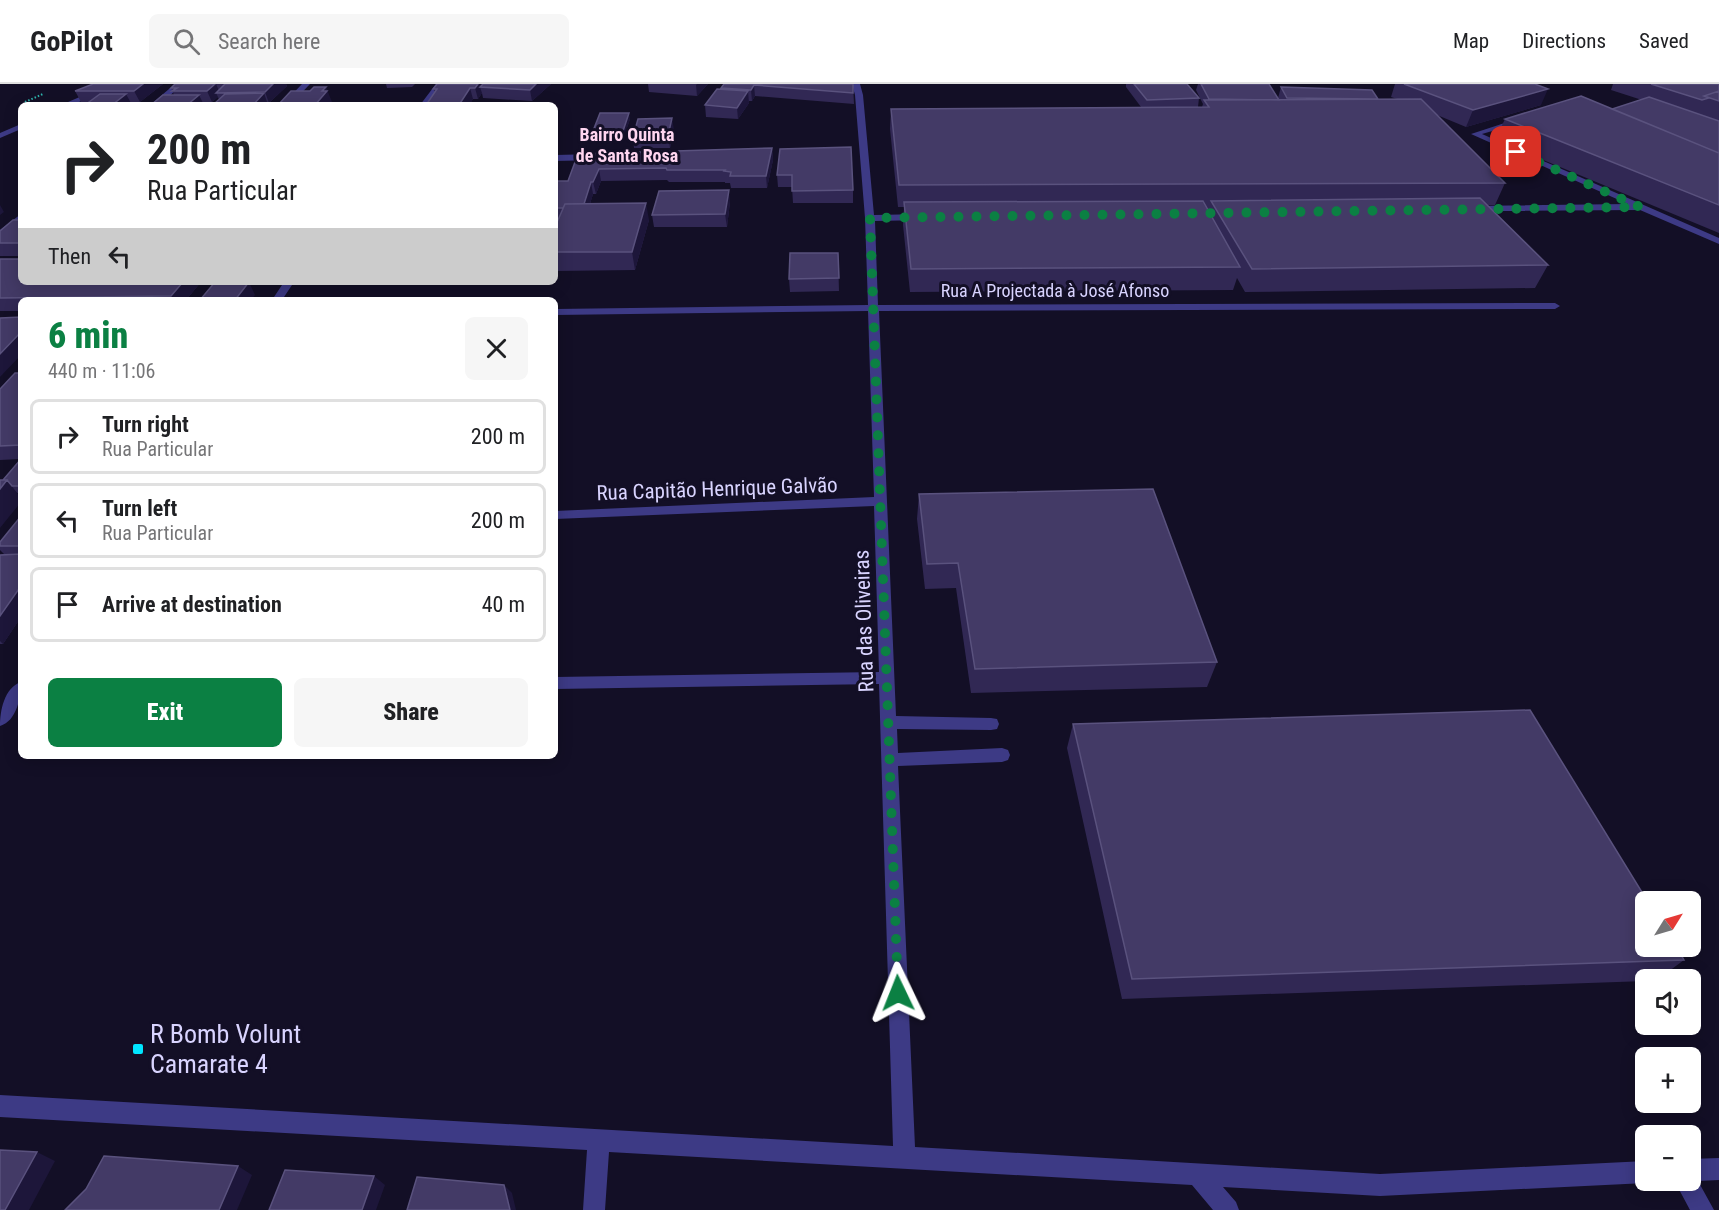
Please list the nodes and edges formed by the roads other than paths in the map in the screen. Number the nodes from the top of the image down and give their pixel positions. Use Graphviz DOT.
graph roads {
  1 [pos="117,84"];
  2 [pos="179,84"];
  3 [pos="306,84"];
  4 [pos="440,84"];
  5 [pos="853,86"];
  6 [pos="72,102"];
  7 [pos="158,102"];
  8 [pos="289,102"];
  9 [pos="426,102"];
  10 [pos="1529,118"];
  11 [pos="18,127"];
  12 [pos="0,136"];
  13 [pos="603,157"];
  14 [pos="558,158"];
  15 [pos="1640,207"];
  16 [pos="1465,210"];
  17 [pos="929,217"];
  18 [pos="870,218"];
  19 [pos="18,220"];
  20 [pos="0,235"];
  21 [pos="1719,241"];
  22 [pos="1555,306"];
  23 [pos="873,308"];
  24 [pos="558,312"];
  25 [pos="881,501"];
  26 [pos="558,515"];
  27 [pos="887,678"];
  28 [pos="558,682"];
  29 [pos="18,693"];
  30 [pos="0,720"];
  31 [pos="889,722"];
  32 [pos="991,724"];
  33 [pos="1002,755"];
  34 [pos="890,760"];
  35 [pos="0,1106"];
  36 [pos="599,1140"];
  37 [pos="904,1157"];
  38 [pos="1719,1169"];
  39 [pos="1701,1170"];
  40 [pos="1635,1173"];
  41 [pos="1197,1174"];
  42 [pos="1692,1191"];
  43 [pos="594,1210"];
  44 [pos="1228,1210"];
  45 [pos="1703,1210"];
  1 -- 6 [label="street"];
  2 -- 7 [label="street"];
  3 -- 8 [label="street"];
  4 -- 9 [label="street"];
  5 -- 18 [label="street, Rua das Oliveiras"];
  10 -- 15 [label="street"];
  11 -- 12 [label="street"];
  13 -- 14 [label="street"];
  15 -- 16 [label="street"];
  15 -- 21 [label="street"];
  17 -- 18 [label="street"];
  18 -- 23 [label="street, Rua das Oliveiras"];
  19 -- 20 [label="street"];
  22 -- 23 [label="street, Rua A Projectada à José Afonso"];
  23 -- 24 [label="street, Rua A Projectada à José Afonso"];
  23 -- 25 [label="street, Rua das Oliveiras"];
  25 -- 26 [label="street, Rua Capitão Henrique Galvão"];
  25 -- 27 [label="street, Rua das Oliveiras"];
  27 -- 28 [label="street"];
  27 -- 31 [label="street, Rua das Oliveiras"];
  29 -- 30 [label="street"];
  31 -- 32 [label="street"];
  31 -- 34 [label="street, Rua das Oliveiras"];
  33 -- 34 [label="street"];
  34 -- 37 [label="street, Rua das Oliveiras"];
  35 -- 36 [label="street"];
  36 -- 37 [label="street"];
  36 -- 43 [label="street"];
  37 -- 41 [label="street"];
  38 -- 39 [label="street"];
  40 -- 41 [label="street"];
  41 -- 44 [label="street"];
  42 -- 45 [label="street"];
}
